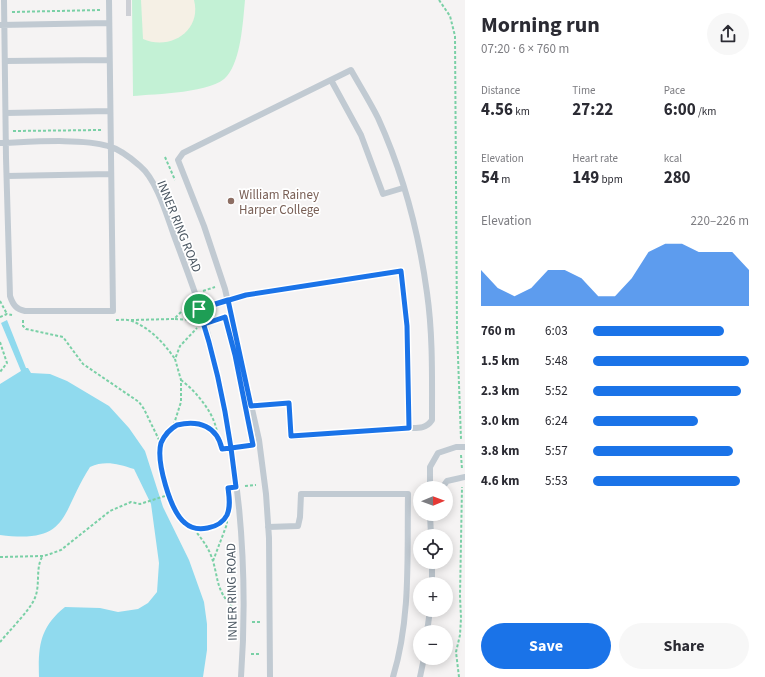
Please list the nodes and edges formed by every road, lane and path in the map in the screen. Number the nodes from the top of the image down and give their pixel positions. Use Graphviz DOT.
graph roads {
  1 [pos="4,0"];
  2 [pos="108,0"];
  3 [pos="439,0"];
  4 [pos="100,10"];
  5 [pos="4,12"];
  6 [pos="109,23"];
  7 [pos="2,25"];
  8 [pos="109,60"];
  9 [pos="5,61"];
  10 [pos="331,80"];
  11 [pos="110,111"];
  12 [pos="6,113"];
  13 [pos="102,130"];
  14 [pos="6,131"];
  15 [pos="3,143"];
  16 [pos="110,147"];
  17 [pos="165,157"];
  18 [pos="111,174"];
  19 [pos="7,176"];
  20 [pos="176,182"];
  21 [pos="403,188"];
  22 [pos="213,280"];
  23 [pos="215,287"];
  24 [pos="188,299"];
  25 [pos="228,300"];
  26 [pos="199,309"];
  27 [pos="13,316"];
  28 [pos="0,317"];
  29 [pos="18,318"];
  30 [pos="115,320"];
  31 [pos="131,320"];
  32 [pos="174,320"];
  33 [pos="195,320"];
  34 [pos="204,324"];
  35 [pos="227,325"];
  36 [pos="0,342"];
  37 [pos="175,359"];
  38 [pos="0,372"];
  39 [pos="181,380"];
  40 [pos="251,406"];
  41 [pos="173,427"];
  42 [pos="409,428"];
  43 [pos="460,433"];
  44 [pos="217,434"];
  45 [pos="252,438"];
  46 [pos="161,444"];
  47 [pos="465,447"];
  48 [pos="231,448"];
  49 [pos="461,455"];
  50 [pos="462,466"];
  51 [pos="465,477"];
  52 [pos="430,481"];
  53 [pos="447,481"];
  54 [pos="258,485"];
  55 [pos="236,487"];
  56 [pos="465,490"];
  57 [pos="168,495"];
  58 [pos="229,499"];
  59 [pos="227,515"];
  60 [pos="268,527"];
  61 [pos="194,529"];
  62 [pos="43,556"];
  63 [pos="0,557"];
  64 [pos="213,562"];
  65 [pos="244,622"];
  66 [pos="265,622"];
  67 [pos="0,642"];
  68 [pos="243,653"];
  69 [pos="264,655"];
  70 [pos="423,665"];
  71 [pos="241,677"];
  72 [pos="270,677"];
  73 [pos="393,677"];
  74 [pos="420,677"];
  75 [pos="459,677"];
  1 -- 5 [label="lane"];
  2 -- 6 [label="lane"];
  3 -- 43 [label="path"];
  4 -- 5 [label="path"];
  5 -- 7 [label="lane"];
  6 -- 7 [label="lane"];
  6 -- 8 [label="lane"];
  7 -- 9 [label="lane"];
  8 -- 9 [label="lane"];
  8 -- 11 [label="lane"];
  9 -- 12 [label="lane"];
  10 -- 21 [label="lane"];
  10 -- 21 [label="lane"];
  10 -- 25 [label="lane"];
  11 -- 12 [label="lane"];
  11 -- 16 [label="lane"];
  12 -- 14 [label="lane"];
  13 -- 14 [label="path"];
  14 -- 15 [label="lane"];
  15 -- 16 [label="lane, INNER RING ROAD"];
  15 -- 19 [label="lane"];
  16 -- 18 [label="lane"];
  16 -- 26 [label="lane, INNER RING ROAD"];
  17 -- 20 [label="path"];
  18 -- 19 [label="lane"];
  18 -- 19 [label="lane"];
  21 -- 42 [label="lane"];
  22 -- 23 [label="path"];
  24 -- 32 [label="path"];
  25 -- 26 [label="lane"];
  25 -- 40 [label="lane"];
  25 -- 42 [label="lane"];
  26 -- 34 [label="lane, INNER RING ROAD"];
  27 -- 28 [label="path"];
  29 -- 46 [label="path"];
  30 -- 31 [label="path"];
  31 -- 32 [label="path"];
  31 -- 37 [label="path"];
  32 -- 33 [label="path"];
  34 -- 35 [label="path"];
  34 -- 37 [label="path"];
  34 -- 48 [label="lane, INNER RING ROAD"];
  36 -- 38 [label="path"];
  37 -- 39 [label="path"];
  39 -- 41 [label="path"];
  39 -- 44 [label="path"];
  40 -- 42 [label="lane"];
  40 -- 60 [label="lane"];
  41 -- 44 [label="path"];
  41 -- 46 [label="path"];
  44 -- 48 [label="path"];
  45 -- 48 [label="path"];
  46 -- 57 [label="path"];
  47 -- 52 [label="lane"];
  48 -- 55 [label="lane, INNER RING ROAD"];
  49 -- 50 [label="path"];
  51 -- 53 [label="lane"];
  54 -- 55 [label="path"];
  55 -- 65 [label="lane, INNER RING ROAD"];
  56 -- 75 [label="path"];
  57 -- 61 [label="path"];
  57 -- 62 [label="path"];
  58 -- 59 [label="path"];
  59 -- 61 [label="path"];
  59 -- 64 [label="path"];
  60 -- 72 [label="lane"];
  60 -- 73 [label="lane"];
  61 -- 64 [label="path"];
  62 -- 63 [label="path"];
  62 -- 67 [label="path"];
  64 -- 65 [label="path"];
  65 -- 66 [label="path"];
  65 -- 68 [label="lane, INNER RING ROAD"];
  68 -- 69 [label="path"];
  68 -- 71 [label="lane, INNER RING ROAD"];
  70 -- 74 [label="lane"];
}
